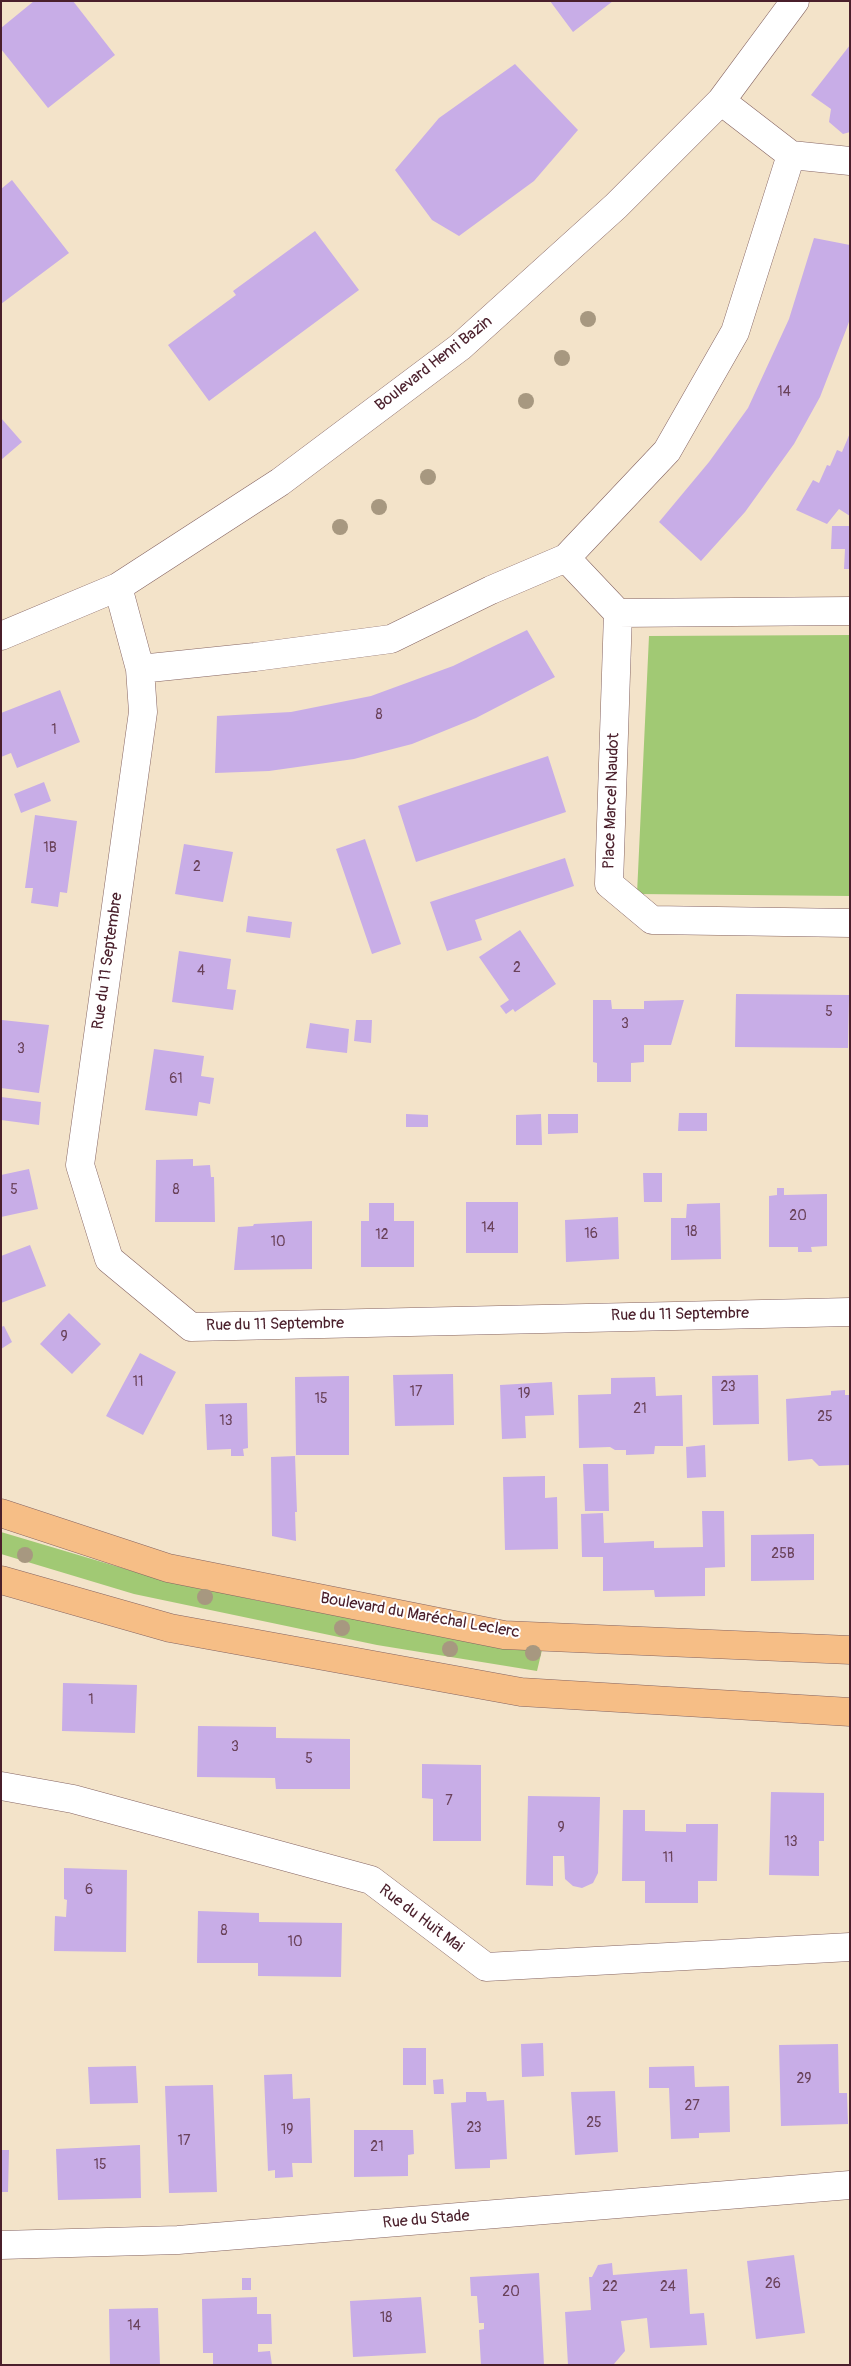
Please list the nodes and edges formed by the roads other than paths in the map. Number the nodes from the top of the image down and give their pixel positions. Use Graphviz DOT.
graph roads {
  1 [pos="795,1"];
  2 [pos="721,101"];
  3 [pos="791,155"];
  4 [pos="850,161"];
  5 [pos="566,558"];
  6 [pos="118,586"];
  7 [pos="850,611"];
  8 [pos="618,613"];
  9 [pos="1,636"];
  10 [pos="140,669"];
  11 [pos="850,923"];
  12 [pos="850,1312"];
  13 [pos="1,1513"];
  14 [pos="1,1580"];
  15 [pos="850,1650"];
  16 [pos="850,1712"];
  17 [pos="1,1786"];
  18 [pos="850,1947"];
  19 [pos="850,2185"];
  20 [pos="1,2245"];
  1 -- 2 [label="street, Boulevard Henri Bazin"];
  2 -- 3 [label="street"];
  2 -- 6 [label="street, Boulevard Henri Bazin"];
  3 -- 4 [label="street"];
  3 -- 5 [label="street"];
  5 -- 8 [label="street"];
  5 -- 10 [label="street"];
  6 -- 9 [label="street, Boulevard Henri Bazin"];
  6 -- 10 [label="street, Rue du 11 Septembre"];
  7 -- 8 [label="street"];
  8 -- 11 [label="street, Place Marcel Naudot"];
  10 -- 12 [label="street, Rue du 11 Septembre"];
  13 -- 15 [label="main road, Boulevard du Maréchal Leclerc"];
  14 -- 16 [label="main road"];
  17 -- 18 [label="street, Rue du Huit Mai"];
  19 -- 20 [label="street, Rue du Stade"];
}
